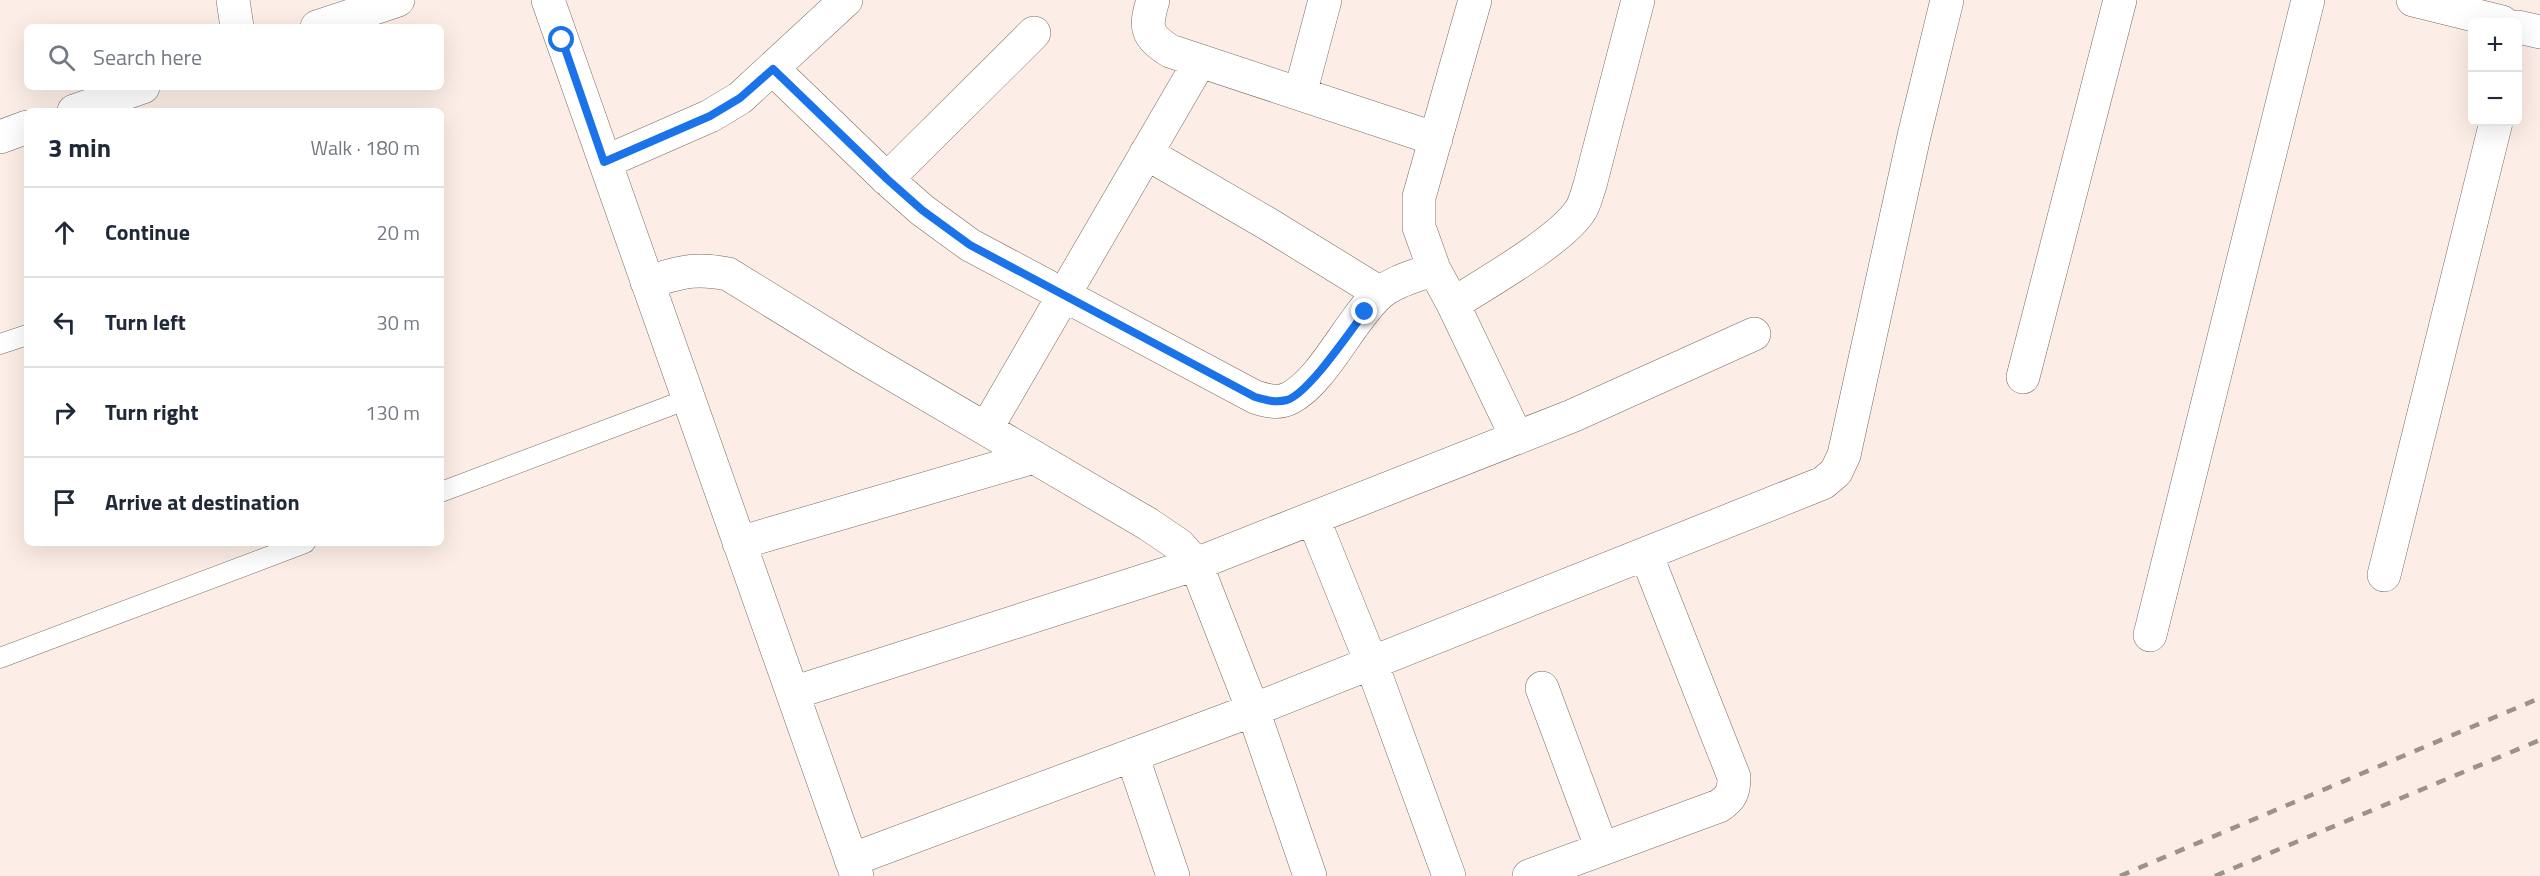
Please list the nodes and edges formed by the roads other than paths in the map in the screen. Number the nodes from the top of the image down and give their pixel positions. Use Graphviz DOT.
graph roads {
  1 [pos="233,0"];
  2 [pos="398,0"];
  3 [pos="548,0"];
  4 [pos="846,0"];
  5 [pos="1152,0"];
  6 [pos="1325,0"];
  7 [pos="1475,0"];
  8 [pos="1638,0"];
  9 [pos="1947,0"];
  10 [pos="2120,0"];
  11 [pos="2308,0"];
  12 [pos="2413,0"];
  13 [pos="359,6"];
  14 [pos="2479,18"];
  15 [pos="237,24"];
  16 [pos="322,24"];
  17 [pos="1035,33"];
  18 [pos="1200,61"];
  19 [pos="773,69"];
  20 [pos="134,90"];
  21 [pos="1300,94"];
  22 [pos="83,108"];
  23 [pos="2495,126"];
  24 [pos="24,128"];
  25 [pos="0,137"];
  26 [pos="1436,140"];
  27 [pos="1146,153"];
  28 [pos="604,162"];
  29 [pos="887,179"];
  30 [pos="1434,269"];
  31 [pos="647,282"];
  32 [pos="1063,294"];
  33 [pos="1380,294"];
  34 [pos="1453,304"];
  35 [pos="1754,334"];
  36 [pos="24,335"];
  37 [pos="0,344"];
  38 [pos="2023,377"];
  39 [pos="688,399"];
  40 [pos="986,429"];
  41 [pos="1517,438"];
  42 [pos="1034,458"];
  43 [pos="444,491"];
  44 [pos="1313,518"];
  45 [pos="739,543"];
  46 [pos="297,546"];
  47 [pos="1646,554"];
  48 [pos="1196,564"];
  49 [pos="2384,575"];
  50 [pos="2150,635"];
  51 [pos="0,658"];
  52 [pos="1371,662"];
  53 [pos="1542,688"];
  54 [pos="793,693"];
  55 [pos="1253,710"];
  56 [pos="1132,754"];
  57 [pos="1602,849"];
  58 [pos="854,868"];
  59 [pos="1173,876"];
  60 [pos="1310,876"];
  61 [pos="1449,876"];
  62 [pos="1529,876"];
  1 -- 15 [label="street"];
  2 -- 13 [label="street"];
  3 -- 28 [label="street"];
  4 -- 19 [label="street"];
  5 -- 18 [label="street"];
  6 -- 21 [label="street"];
  7 -- 26 [label="street"];
  8 -- 34 [label="street"];
  9 -- 47 [label="street"];
  10 -- 38 [label="street"];
  11 -- 50 [label="street"];
  12 -- 14 [label="street"];
  13 -- 16 [label="street"];
  17 -- 29 [label="street"];
  18 -- 21 [label="street"];
  18 -- 27 [label="street"];
  19 -- 28 [label="street"];
  19 -- 29 [label="street"];
  20 -- 22 [label="street"];
  21 -- 26 [label="street"];
  23 -- 49 [label="street"];
  24 -- 25 [label="street"];
  26 -- 30 [label="street"];
  27 -- 32 [label="street"];
  27 -- 33 [label="street"];
  28 -- 31 [label="street"];
  29 -- 32 [label="street"];
  30 -- 33 [label="street"];
  30 -- 34 [label="street"];
  31 -- 39 [label="street"];
  31 -- 40 [label="street"];
  32 -- 33 [label="street"];
  32 -- 40 [label="street"];
  34 -- 41 [label="street"];
  35 -- 41 [label="street"];
  36 -- 37 [label="lane"];
  39 -- 43 [label="lane"];
  39 -- 45 [label="street"];
  40 -- 42 [label="street"];
  41 -- 44 [label="street"];
  42 -- 45 [label="street"];
  42 -- 48 [label="street"];
  44 -- 48 [label="street"];
  44 -- 52 [label="street"];
  45 -- 54 [label="street"];
  46 -- 51 [label="lane"];
  47 -- 52 [label="street"];
  47 -- 57 [label="street"];
  48 -- 54 [label="street"];
  48 -- 55 [label="street"];
  52 -- 55 [label="street"];
  52 -- 61 [label="street"];
  53 -- 57 [label="street"];
  54 -- 58 [label="street"];
  55 -- 56 [label="street"];
  55 -- 60 [label="street"];
  56 -- 58 [label="street"];
  56 -- 59 [label="street"];
  57 -- 62 [label="street"];
}
